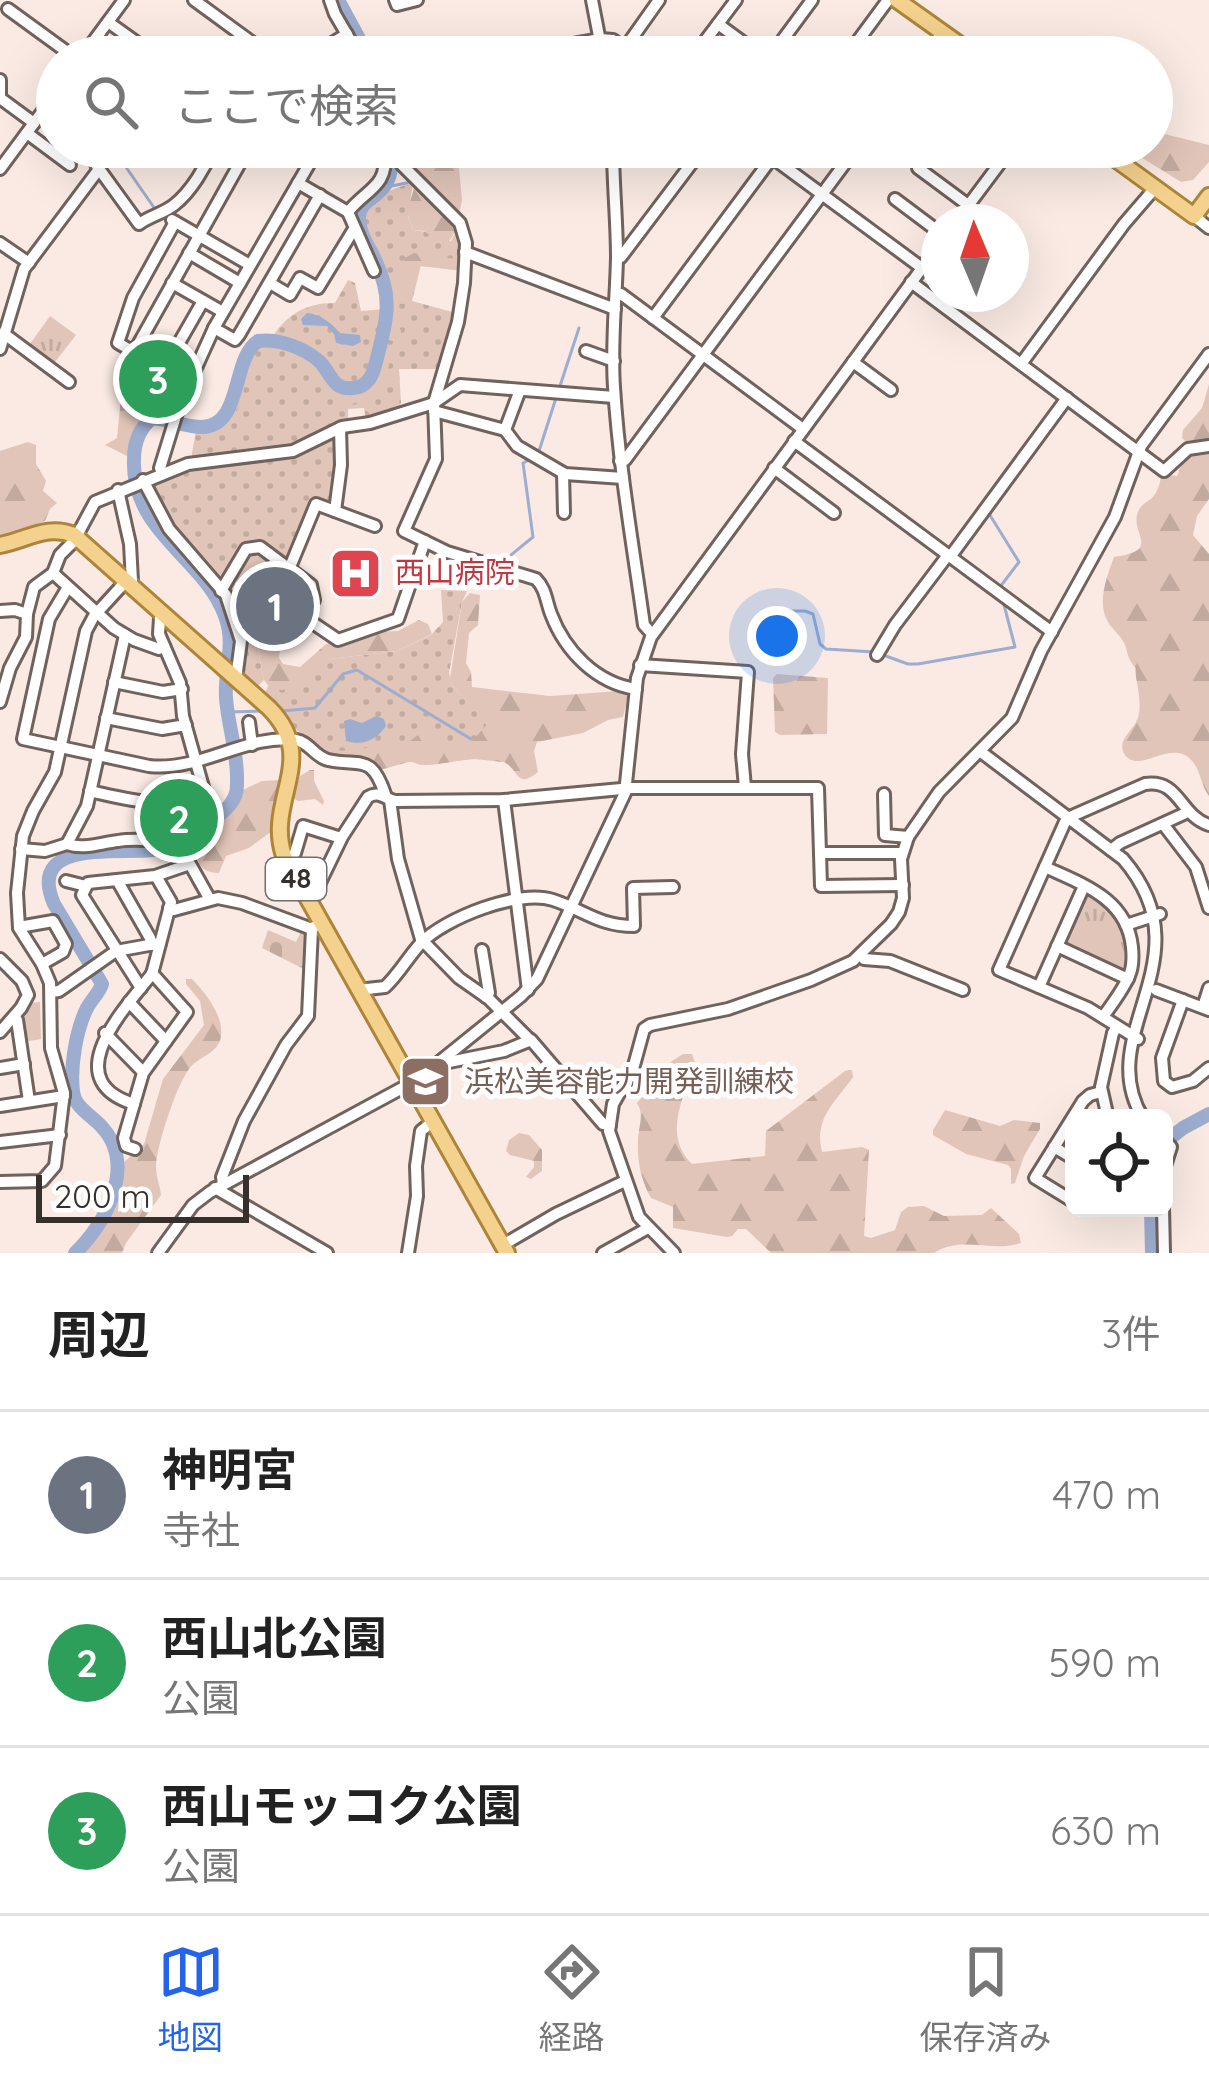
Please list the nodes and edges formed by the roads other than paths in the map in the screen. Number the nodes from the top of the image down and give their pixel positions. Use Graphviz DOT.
graph roads {
  1 [pos="124,0"];
  2 [pos="194,0"];
  3 [pos="330,0"];
  4 [pos="394,0"];
  5 [pos="417,0"];
  6 [pos="592,0"];
  7 [pos="659,0"];
  8 [pos="736,0"];
  9 [pos="812,0"];
  10 [pos="893,0"];
  11 [pos="8,9"];
  12 [pos="108,22"];
  13 [pos="718,24"];
  14 [pos="943,32"];
  15 [pos="347,34"];
  16 [pos="47,36"];
  17 [pos="96,36"];
  18 [pos="128,36"];
  19 [pos="243,36"];
  20 [pos="343,36"];
  21 [pos="599,36"];
  22 [pos="634,36"];
  23 [pos="709,36"];
  24 [pos="735,36"];
  25 [pos="783,36"];
  26 [pos="864,36"];
  27 [pos="940,36"];
  28 [pos="948,36"];
  29 [pos="0,80"];
  30 [pos="0,97"];
  31 [pos="36,120"];
  32 [pos="30,128"];
  33 [pos="36,134"];
  34 [pos="203,168"];
  35 [pos="238,168"];
  36 [pos="308,168"];
  37 [pos="386,168"];
  38 [pos="405,168"];
  39 [pos="614,168"];
  40 [pos="688,168"];
  41 [pos="765,168"];
  42 [pos="794,168"];
  43 [pos="841,168"];
  44 [pos="918,168"];
  45 [pos="996,168"];
  46 [pos="1128,168"];
  47 [pos="0,169"];
  48 [pos="99,169"];
  49 [pos="298,183"];
  50 [pos="1155,188"];
  51 [pos="822,194"];
  52 [pos="320,195"];
  53 [pos="1209,196"];
  54 [pos="895,199"];
  55 [pos="965,204"];
  56 [pos="969,204"];
  57 [pos="160,211"];
  58 [pos="348,212"];
  59 [pos="1194,216"];
  60 [pos="921,218"];
  61 [pos="175,222"];
  62 [pos="1209,228"];
  63 [pos="354,230"];
  64 [pos="199,236"];
  65 [pos="0,243"];
  66 [pos="465,253"];
  67 [pos="189,254"];
  68 [pos="617,257"];
  69 [pos="28,263"];
  70 [pos="250,265"];
  71 [pos="921,267"];
  72 [pos="921,269"];
  73 [pos="374,272"];
  74 [pos="911,282"];
  75 [pos="172,283"];
  76 [pos="240,283"];
  77 [pos="269,283"];
  78 [pos="616,294"];
  79 [pos="203,301"];
  80 [pos="615,309"];
  81 [pos="223,312"];
  82 [pos="653,318"];
  83 [pos="214,328"];
  84 [pos="3,333"];
  85 [pos="0,349"];
  86 [pos="586,351"];
  87 [pos="134,352"];
  88 [pos="1209,354"];
  89 [pos="703,355"];
  90 [pos="614,361"];
  91 [pos="853,362"];
  92 [pos="1021,364"];
  93 [pos="69,382"];
  94 [pos="520,390"];
  95 [pos="890,390"];
  96 [pos="614,397"];
  97 [pos="1067,398"];
  98 [pos="434,407"];
  99 [pos="340,428"];
  100 [pos="803,429"];
  101 [pos="505,430"];
  102 [pos="794,441"];
  103 [pos="1209,446"];
  104 [pos="1139,452"];
  105 [pos="620,461"];
  106 [pos="774,468"];
  107 [pos="162,473"];
  108 [pos="563,473"];
  109 [pos="622,478"];
  110 [pos="138,482"];
  111 [pos="118,490"];
  112 [pos="335,511"];
  113 [pos="564,513"];
  114 [pos="834,513"];
  115 [pos="404,531"];
  116 [pos="76,537"];
  117 [pos="425,541"];
  118 [pos="0,545"];
  119 [pos="948,556"];
  120 [pos="290,567"];
  121 [pos="53,573"];
  122 [pos="128,583"];
  123 [pos="68,586"];
  124 [pos="221,590"];
  125 [pos="0,611"];
  126 [pos="98,613"];
  127 [pos="27,614"];
  128 [pos="163,614"];
  129 [pos="1052,632"];
  130 [pos="652,634"];
  131 [pos="125,635"];
  132 [pos="24,640"];
  133 [pos="43,644"];
  134 [pos="164,646"];
  135 [pos="878,656"];
  136 [pos="640,665"];
  137 [pos="230,674"];
  138 [pos="3,678"];
  139 [pos="114,682"];
  140 [pos="182,689"];
  141 [pos="636,689"];
  142 [pos="0,703"];
  143 [pos="106,718"];
  144 [pos="248,722"];
  145 [pos="186,724"];
  146 [pos="291,740"];
  147 [pos="60,747"];
  148 [pos="241,748"];
  149 [pos="981,752"];
  150 [pos="98,755"];
  151 [pos="196,761"];
  152 [pos="745,787"];
  153 [pos="626,789"];
  154 [pos="90,791"];
  155 [pos="884,794"];
  156 [pos="387,797"];
  157 [pos="504,800"];
  158 [pos="156,804"];
  159 [pos="1188,812"];
  160 [pos="1069,818"];
  161 [pos="1163,824"];
  162 [pos="1209,825"];
  163 [pos="908,837"];
  164 [pos="341,838"];
  165 [pos="67,844"];
  166 [pos="21,849"];
  167 [pos="1112,850"];
  168 [pos="902,853"];
  169 [pos="820,854"];
  170 [pos="287,863"];
  171 [pos="1045,867"];
  172 [pos="156,875"];
  173 [pos="117,880"];
  174 [pos="66,881"];
  175 [pos="903,884"];
  176 [pos="86,886"];
  177 [pos="1084,886"];
  178 [pos="673,887"];
  179 [pos="209,898"];
  180 [pos="515,898"];
  181 [pos="308,900"];
  182 [pos="1208,903"];
  183 [pos="169,908"];
  184 [pos="572,909"];
  185 [pos="1160,914"];
  186 [pos="1126,925"];
  187 [pos="316,926"];
  188 [pos="19,927"];
  189 [pos="423,941"];
  190 [pos="156,944"];
  191 [pos="1057,946"];
  192 [pos="482,950"];
  193 [pos="116,951"];
  194 [pos="861,956"];
  195 [pos="0,958"];
  196 [pos="42,964"];
  197 [pos="152,973"];
  198 [pos="1128,979"];
  199 [pos="1039,987"];
  200 [pos="140,988"];
  201 [pos="1209,988"];
  202 [pos="358,990"];
  203 [pos="528,990"];
  204 [pos="963,990"];
  205 [pos="1156,990"];
  206 [pos="51,992"];
  207 [pos="486,997"];
  208 [pos="1184,1000"];
  209 [pos="129,1002"];
  210 [pos="1206,1008"];
  211 [pos="503,1011"];
  212 [pos="1103,1017"];
  213 [pos="14,1018"];
  214 [pos="1117,1027"];
  215 [pos="0,1031"];
  216 [pos="105,1033"];
  217 [pos="1138,1039"];
  218 [pos="530,1040"];
  219 [pos="166,1041"];
  220 [pos="442,1060"];
  221 [pos="24,1064"];
  222 [pos="0,1068"];
  223 [pos="1209,1068"];
  224 [pos="143,1072"];
  225 [pos="410,1084"];
  226 [pos="1101,1092"];
  227 [pos="64,1096"];
  228 [pos="29,1101"];
  229 [pos="134,1104"];
  230 [pos="0,1106"];
  231 [pos="1106,1109"];
  232 [pos="1138,1109"];
  233 [pos="432,1122"];
  234 [pos="610,1125"];
  235 [pos="60,1135"];
  236 [pos="0,1142"];
  237 [pos="1054,1147"];
  238 [pos="135,1149"];
  239 [pos="1065,1154"];
  240 [pos="625,1181"];
  241 [pos="0,1182"];
  242 [pos="219,1186"];
  243 [pos="1065,1196"];
  244 [pos="1162,1217"];
  245 [pos="648,1228"];
  246 [pos="505,1249"];
  247 [pos="672,1252"];
  248 [pos="158,1253"];
  249 [pos="327,1253"];
  250 [pos="409,1253"];
  251 [pos="603,1253"];
  252 [pos="1164,1253"];
  1 -- 12 [label="street"];
  2 -- 19 [label="street"];
  3 -- 15 [label="street"];
  4 -- 5 [label="street"];
  6 -- 21 [label="street"];
  7 -- 22 [label="street"];
  8 -- 13 [label="street"];
  9 -- 25 [label="street"];
  10 -- 14 [label="main road"];
  10 -- 26 [label="street"];
  11 -- 16 [label="street"];
  12 -- 17 [label="street"];
  12 -- 18 [label="street"];
  13 -- 23 [label="street"];
  13 -- 24 [label="street"];
  14 -- 27 [label="street"];
  14 -- 28 [label="main road"];
  15 -- 20 [label="street"];
  29 -- 30 [label="street"];
  30 -- 32 [label="street"];
  31 -- 32 [label="street"];
  32 -- 33 [label="street"];
  32 -- 47 [label="street"];
  34 -- 57 [label="street"];
  35 -- 64 [label="street"];
  36 -- 49 [label="street"];
  37 -- 58 [label="street"];
  38 -- 66 [label="street"];
  39 -- 68 [label="street"];
  40 -- 68 [label="street"];
  41 -- 82 [label="street"];
  42 -- 51 [label="street"];
  43 -- 51 [label="street"];
  44 -- 55 [label="street"];
  45 -- 56 [label="street"];
  46 -- 50 [label="main road"];
  48 -- 57 [label="street"];
  48 -- 69 [label="street"];
  49 -- 52 [label="street"];
  49 -- 70 [label="street"];
  50 -- 59 [label="main road"];
  50 -- 92 [label="street"];
  51 -- 71 [label="street"];
  51 -- 89 [label="street"];
  52 -- 58 [label="street"];
  52 -- 77 [label="street"];
  53 -- 59 [label="main road"];
  54 -- 60 [label="street"];
  57 -- 61 [label="street"];
  58 -- 63 [label="street"];
  59 -- 62 [label="street"];
  61 -- 64 [label="street"];
  61 -- 87 [label="street"];
  63 -- 73 [label="street"];
  63 -- 77 [label="street"];
  64 -- 67 [label="street"];
  64 -- 70 [label="street"];
  65 -- 69 [label="street"];
  66 -- 80 [label="street"];
  66 -- 98 [label="street"];
  67 -- 75 [label="street"];
  67 -- 76 [label="street"];
  68 -- 78 [label="street"];
  69 -- 84 [label="street"];
  70 -- 76 [label="street"];
  72 -- 74 [label="street"];
  74 -- 91 [label="street"];
  74 -- 92 [label="street"];
  75 -- 79 [label="street"];
  75 -- 87 [label="street"];
  76 -- 81 [label="street"];
  77 -- 83 [label="street"];
  78 -- 80 [label="street"];
  78 -- 82 [label="street"];
  79 -- 81 [label="street"];
  79 -- 87 [label="street"];
  80 -- 90 [label="street"];
  81 -- 83 [label="street"];
  82 -- 89 [label="street"];
  83 -- 107 [label="street"];
  84 -- 85 [label="street"];
  84 -- 93 [label="street"];
  86 -- 90 [label="street"];
  88 -- 104 [label="street"];
  89 -- 100 [label="street"];
  89 -- 105 [label="street"];
  90 -- 96 [label="street"];
  91 -- 95 [label="street"];
  91 -- 100 [label="street"];
  92 -- 97 [label="street"];
  94 -- 96 [label="street"];
  94 -- 98 [label="street"];
  94 -- 101 [label="street"];
  96 -- 105 [label="street"];
  97 -- 104 [label="street"];
  97 -- 119 [label="street"];
  98 -- 99 [label="street"];
  98 -- 101 [label="street"];
  98 -- 115 [label="street"];
  99 -- 107 [label="street"];
  99 -- 112 [label="street"];
  100 -- 102 [label="street"];
  101 -- 108 [label="street"];
  102 -- 106 [label="street"];
  102 -- 119 [label="street"];
  103 -- 104 [label="street"];
  104 -- 129 [label="street"];
  105 -- 109 [label="street"];
  106 -- 114 [label="street"];
  106 -- 130 [label="street"];
  107 -- 110 [label="street"];
  108 -- 109 [label="street"];
  108 -- 113 [label="street"];
  109 -- 130 [label="street"];
  110 -- 111 [label="street"];
  110 -- 124 [label="street"];
  111 -- 116 [label="street"];
  111 -- 122 [label="street"];
  112 -- 115 [label="street"];
  112 -- 120 [label="street"];
  115 -- 117 [label="street"];
  116 -- 118 [label="main road"];
  116 -- 121 [label="street"];
  116 -- 122 [label="main road"];
  117 -- 120 [label="street"];
  117 -- 141 [label="street"];
  119 -- 129 [label="street"];
  119 -- 135 [label="street"];
  120 -- 124 [label="street"];
  121 -- 123 [label="street"];
  121 -- 127 [label="street"];
  122 -- 126 [label="street"];
  122 -- 128 [label="main road"];
  123 -- 126 [label="street"];
  123 -- 133 [label="street"];
  124 -- 137 [label="street"];
  125 -- 127 [label="street"];
  126 -- 131 [label="street"];
  126 -- 147 [label="street"];
  127 -- 132 [label="street"];
  128 -- 134 [label="street"];
  128 -- 137 [label="main road"];
  129 -- 149 [label="street"];
  130 -- 136 [label="street"];
  131 -- 134 [label="street"];
  131 -- 139 [label="street"];
  132 -- 133 [label="street"];
  132 -- 138 [label="street"];
  133 -- 147 [label="street"];
  134 -- 140 [label="street"];
  136 -- 141 [label="street"];
  136 -- 152 [label="street"];
  137 -- 146 [label="main road"];
  138 -- 142 [label="street"];
  139 -- 140 [label="street"];
  139 -- 143 [label="street"];
  140 -- 145 [label="street"];
  141 -- 153 [label="street"];
  143 -- 145 [label="street"];
  143 -- 150 [label="street"];
  144 -- 148 [label="street"];
  145 -- 151 [label="street"];
  146 -- 148 [label="street"];
  146 -- 156 [label="street"];
  146 -- 170 [label="main road, 48"];
  147 -- 150 [label="street"];
  147 -- 166 [label="street"];
  148 -- 151 [label="street"];
  149 -- 160 [label="street"];
  149 -- 163 [label="street"];
  150 -- 151 [label="street"];
  150 -- 154 [label="street"];
  151 -- 158 [label="street"];
  152 -- 153 [label="street"];
  152 -- 169 [label="street"];
  153 -- 157 [label="street"];
  153 -- 184 [label="street"];
  154 -- 158 [label="street"];
  154 -- 165 [label="street"];
  155 -- 163 [label="street"];
  156 -- 157 [label="street"];
  156 -- 164 [label="street"];
  156 -- 189 [label="street"];
  157 -- 180 [label="street"];
  158 -- 165 [label="street"];
  159 -- 160 [label="street"];
  159 -- 161 [label="street"];
  159 -- 162 [label="street"];
  160 -- 167 [label="street"];
  160 -- 171 [label="street"];
  161 -- 167 [label="street"];
  161 -- 182 [label="street"];
  163 -- 168 [label="street"];
  164 -- 170 [label="street"];
  164 -- 181 [label="street"];
  165 -- 166 [label="street"];
  166 -- 188 [label="street"];
  167 -- 185 [label="street"];
  168 -- 169 [label="street"];
  168 -- 175 [label="street"];
  169 -- 175 [label="street"];
  170 -- 181 [label="main road, 48"];
  171 -- 177 [label="street"];
  171 -- 199 [label="street"];
  172 -- 173 [label="street"];
  172 -- 179 [label="street"];
  172 -- 183 [label="street"];
  173 -- 176 [label="street"];
  173 -- 190 [label="street"];
  174 -- 176 [label="street"];
  175 -- 194 [label="street"];
  176 -- 193 [label="street"];
  177 -- 186 [label="street"];
  177 -- 191 [label="street"];
  178 -- 184 [label="street"];
  179 -- 183 [label="street"];
  179 -- 187 [label="street"];
  180 -- 184 [label="street"];
  180 -- 189 [label="street"];
  180 -- 203 [label="street"];
  181 -- 187 [label="main road, 48"];
  183 -- 190 [label="street"];
  184 -- 203 [label="street"];
  185 -- 186 [label="street"];
  185 -- 205 [label="street"];
  186 -- 198 [label="street"];
  187 -- 202 [label="main road, 48"];
  187 -- 242 [label="street"];
  188 -- 196 [label="street"];
  188 -- 196 [label="street"];
  189 -- 202 [label="street"];
  189 -- 207 [label="street"];
  190 -- 193 [label="street"];
  190 -- 197 [label="street"];
  191 -- 198 [label="street"];
  191 -- 199 [label="street"];
  192 -- 207 [label="street"];
  193 -- 200 [label="street"];
  193 -- 206 [label="street"];
  194 -- 204 [label="street"];
  194 -- 234 [label="street"];
  195 -- 213 [label="street"];
  196 -- 206 [label="street"];
  197 -- 200 [label="street"];
  197 -- 219 [label="street"];
  198 -- 212 [label="street"];
  199 -- 212 [label="street"];
  200 -- 209 [label="street"];
  201 -- 210 [label="street"];
  202 -- 225 [label="main road, 48"];
  203 -- 211 [label="street"];
  205 -- 208 [label="street"];
  205 -- 217 [label="street"];
  206 -- 227 [label="street"];
  207 -- 211 [label="street"];
  208 -- 210 [label="street"];
  208 -- 223 [label="street"];
  209 -- 216 [label="street"];
  209 -- 219 [label="street"];
  211 -- 218 [label="street"];
  211 -- 220 [label="street"];
  212 -- 214 [label="street"];
  213 -- 215 [label="street"];
  213 -- 221 [label="street"];
  214 -- 217 [label="street"];
  214 -- 226 [label="street"];
  216 -- 224 [label="street"];
  216 -- 229 [label="street"];
  217 -- 232 [label="street"];
  218 -- 220 [label="street"];
  218 -- 234 [label="street"];
  219 -- 224 [label="street"];
  220 -- 225 [label="street"];
  221 -- 222 [label="street"];
  221 -- 228 [label="street"];
  224 -- 229 [label="street"];
  225 -- 233 [label="main road, 48"];
  225 -- 242 [label="street"];
  226 -- 231 [label="street"];
  226 -- 237 [label="street"];
  227 -- 228 [label="street"];
  227 -- 235 [label="street"];
  228 -- 230 [label="street"];
  229 -- 238 [label="street"];
  233 -- 246 [label="main road, 48"];
  233 -- 250 [label="street"];
  234 -- 240 [label="street"];
  235 -- 236 [label="street"];
  235 -- 241 [label="street"];
  237 -- 239 [label="street"];
  237 -- 243 [label="street"];
  240 -- 245 [label="street"];
  240 -- 246 [label="street"];
  242 -- 248 [label="street"];
  242 -- 249 [label="street"];
  244 -- 252 [label="street"];
  245 -- 247 [label="street"];
  245 -- 251 [label="street"];
}
